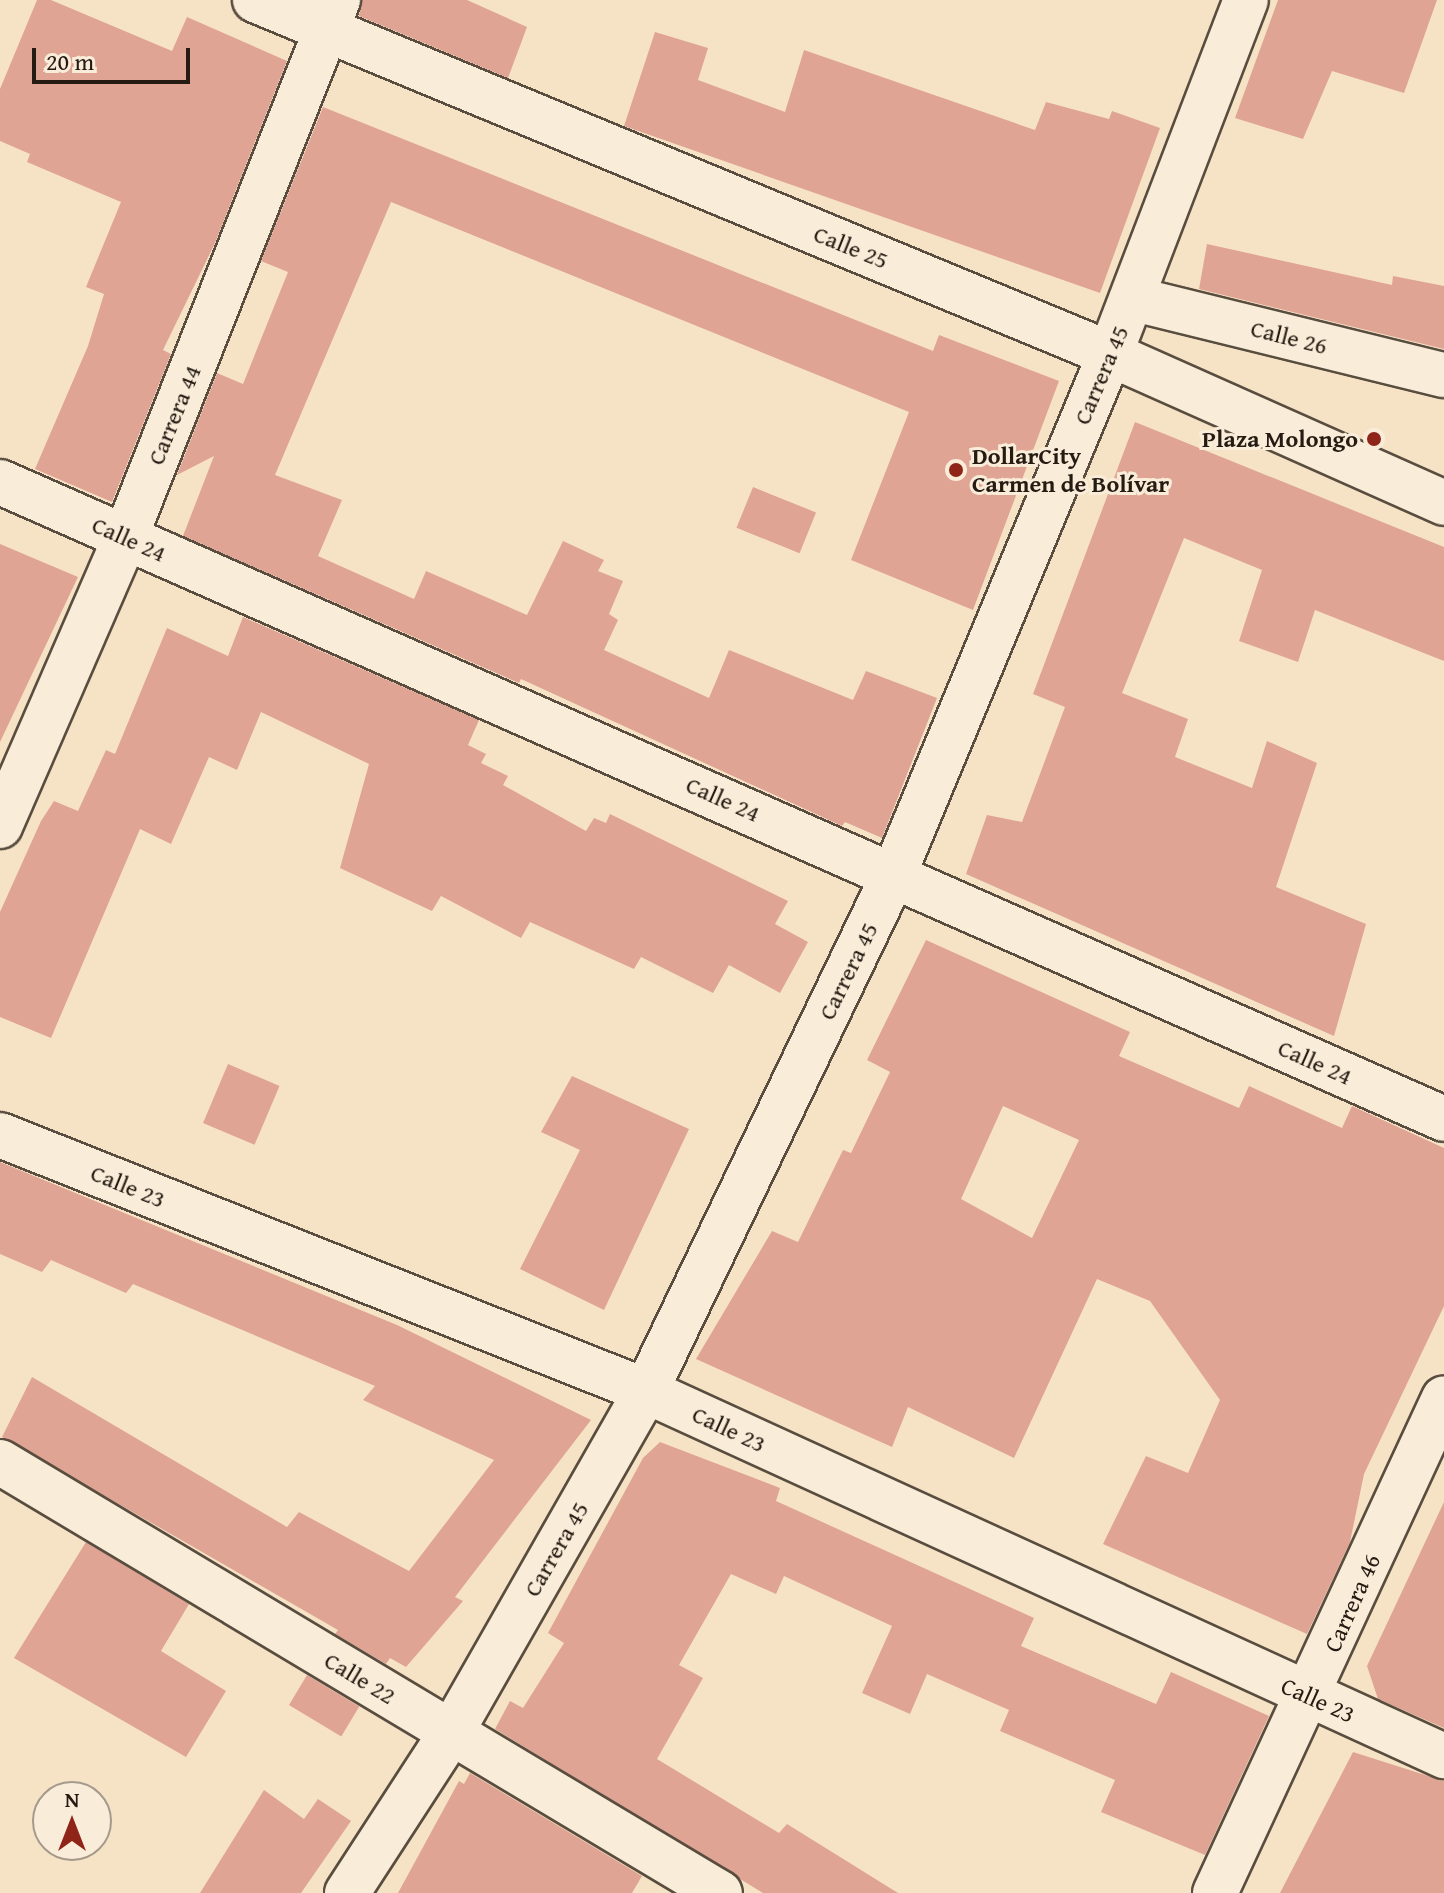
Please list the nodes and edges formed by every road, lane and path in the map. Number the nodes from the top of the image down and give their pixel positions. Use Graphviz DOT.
graph roads {
  1 [pos="255,0"];
  2 [pos="1246,0"];
  3 [pos="332,15"];
  4 [pos="1134,299"];
  5 [pos="1110,354"];
  6 [pos="1444,375"];
  7 [pos="0,482"];
  8 [pos="1444,503"];
  9 [pos="125,538"];
  10 [pos="0,826"];
  11 [pos="894,874"];
  12 [pos="1444,1119"];
  13 [pos="0,1135"];
  14 [pos="646,1391"];
  15 [pos="1444,1398"];
  16 [pos="0,1462"];
  17 [pos="1310,1697"];
  18 [pos="451,1733"];
  19 [pos="1444,1756"];
  20 [pos="347,1893"];
  21 [pos="720,1893"];
  22 [pos="1215,1893"];
  1 -- 3 [label="street, Calle 25"];
  2 -- 4 [label="street, Carrera 45"];
  3 -- 5 [label="street, Calle 25"];
  3 -- 9 [label="street, Carrera 44"];
  4 -- 5 [label="street, Carrera 45"];
  4 -- 6 [label="street, Calle 26"];
  5 -- 8 [label="street, Calle 25"];
  5 -- 11 [label="street, Carrera 45"];
  7 -- 9 [label="street, Calle 24"];
  9 -- 10 [label="street, Carrera 44"];
  9 -- 11 [label="street, Calle 24"];
  11 -- 12 [label="street, Calle 24"];
  11 -- 14 [label="street, Carrera 45"];
  13 -- 14 [label="street, Calle 23"];
  14 -- 17 [label="street, Calle 23"];
  14 -- 18 [label="street, Carrera 45"];
  15 -- 17 [label="street, Carrera 46"];
  16 -- 18 [label="street, Calle 22"];
  17 -- 19 [label="street, Calle 23"];
  17 -- 22 [label="street, Carrera 46"];
  18 -- 20 [label="street, Carrera 45"];
  18 -- 21 [label="street, Calle 22"];
}
